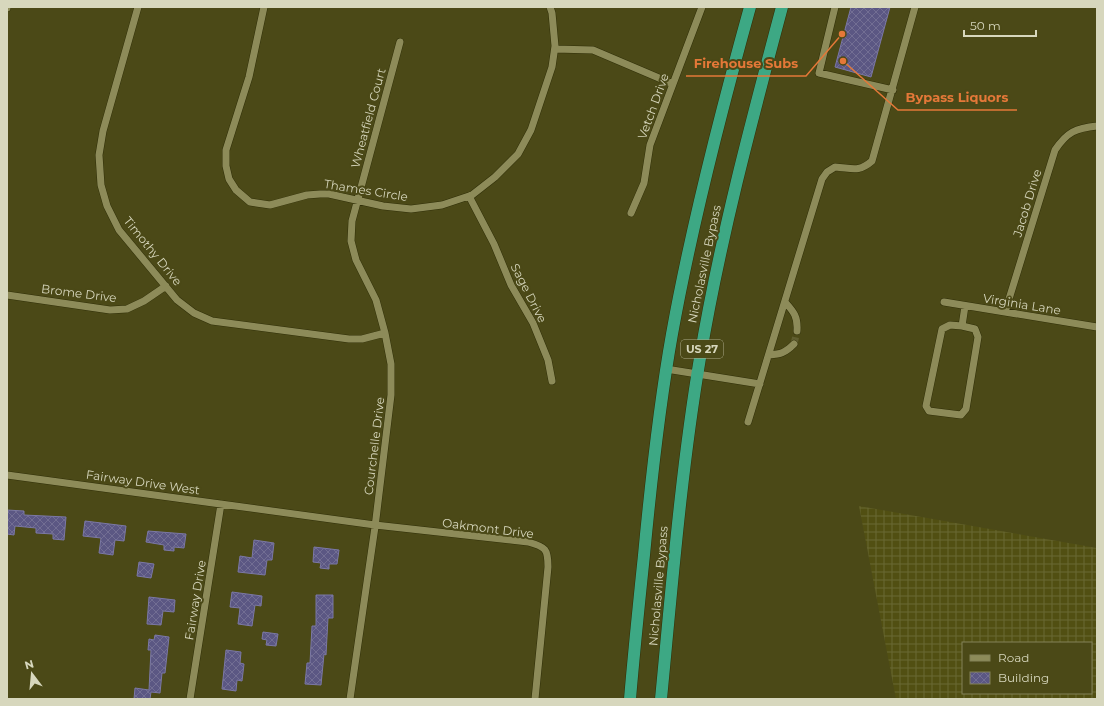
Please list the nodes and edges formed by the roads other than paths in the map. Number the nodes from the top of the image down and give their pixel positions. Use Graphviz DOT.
graph roads {
  1 [pos="138,7"];
  2 [pos="264,7"];
  3 [pos="550,7"];
  4 [pos="702,7"];
  5 [pos="750,7"];
  6 [pos="782,7"];
  7 [pos="835,7"];
  8 [pos="915,7"];
  9 [pos="400,42"];
  10 [pos="555,49"];
  11 [pos="673,84"];
  12 [pos="893,90"];
  13 [pos="1097,126"];
  14 [pos="469,196"];
  15 [pos="357,201"];
  16 [pos="631,213"];
  17 [pos="166,286"];
  18 [pos="7,295"];
  19 [pos="785,302"];
  20 [pos="944,302"];
  21 [pos="965,306"];
  22 [pos="1005,312"];
  23 [pos="962,326"];
  24 [pos="1097,327"];
  25 [pos="797,331"];
  26 [pos="385,333"];
  27 [pos="794,344"];
  28 [pos="769,355"];
  29 [pos="666,369"];
  30 [pos="697,374"];
  31 [pos="552,382"];
  32 [pos="760,384"];
  33 [pos="748,422"];
  34 [pos="7,475"];
  35 [pos="221,504"];
  36 [pos="276,512"];
  37 [pos="375,525"];
  38 [pos="190,699"];
  39 [pos="350,699"];
  40 [pos="535,699"];
  41 [pos="630,699"];
  42 [pos="661,699"];
  1 -- 17 [label="street, Timothy Drive"];
  2 -- 15 [label="street, Thames Circle"];
  3 -- 10 [label="street, Thames Circle"];
  4 -- 11 [label="street, Vetch Drive"];
  5 -- 29 [label="highway, Nicholasville Bypass / US 27"];
  6 -- 30 [label="highway, Nicholasville Bypass / US 27"];
  7 -- 12 [label="street"];
  8 -- 12 [label="street"];
  9 -- 15 [label="street, Wheatfield Court"];
  10 -- 11 [label="street"];
  10 -- 14 [label="street, Thames Circle"];
  11 -- 16 [label="street, Vetch Drive"];
  12 -- 19 [label="street"];
  13 -- 22 [label="street, Jacob Drive"];
  14 -- 15 [label="street, Thames Circle"];
  14 -- 31 [label="street, Sage Drive"];
  15 -- 26 [label="street, Courchelle Drive"];
  17 -- 18 [label="street, Brome Drive"];
  17 -- 26 [label="street, Timothy Drive"];
  19 -- 25 [label="street"];
  19 -- 28 [label="street"];
  20 -- 21 [label="street, Virginia Lane"];
  21 -- 22 [label="street, Virginia Lane"];
  21 -- 23 [label="street"];
  22 -- 24 [label="street, Virginia Lane"];
  23 -- 23 [label="street"];
  26 -- 37 [label="street, Courchelle Drive"];
  27 -- 28 [label="street"];
  28 -- 32 [label="street"];
  29 -- 30 [label="street"];
  29 -- 41 [label="highway, Nicholasville Bypass / US 27"];
  30 -- 32 [label="street"];
  30 -- 42 [label="highway, Nicholasville Bypass / US 27"];
  32 -- 33 [label="street"];
  34 -- 35 [label="street, Fairway Drive West"];
  35 -- 36 [label="street, Fairway Drive West"];
  35 -- 38 [label="street, Fairway Drive"];
  36 -- 37 [label="street, Oakmont Drive"];
  37 -- 39 [label="street, Courchelle Drive"];
  37 -- 40 [label="street, Oakmont Drive"];
}
